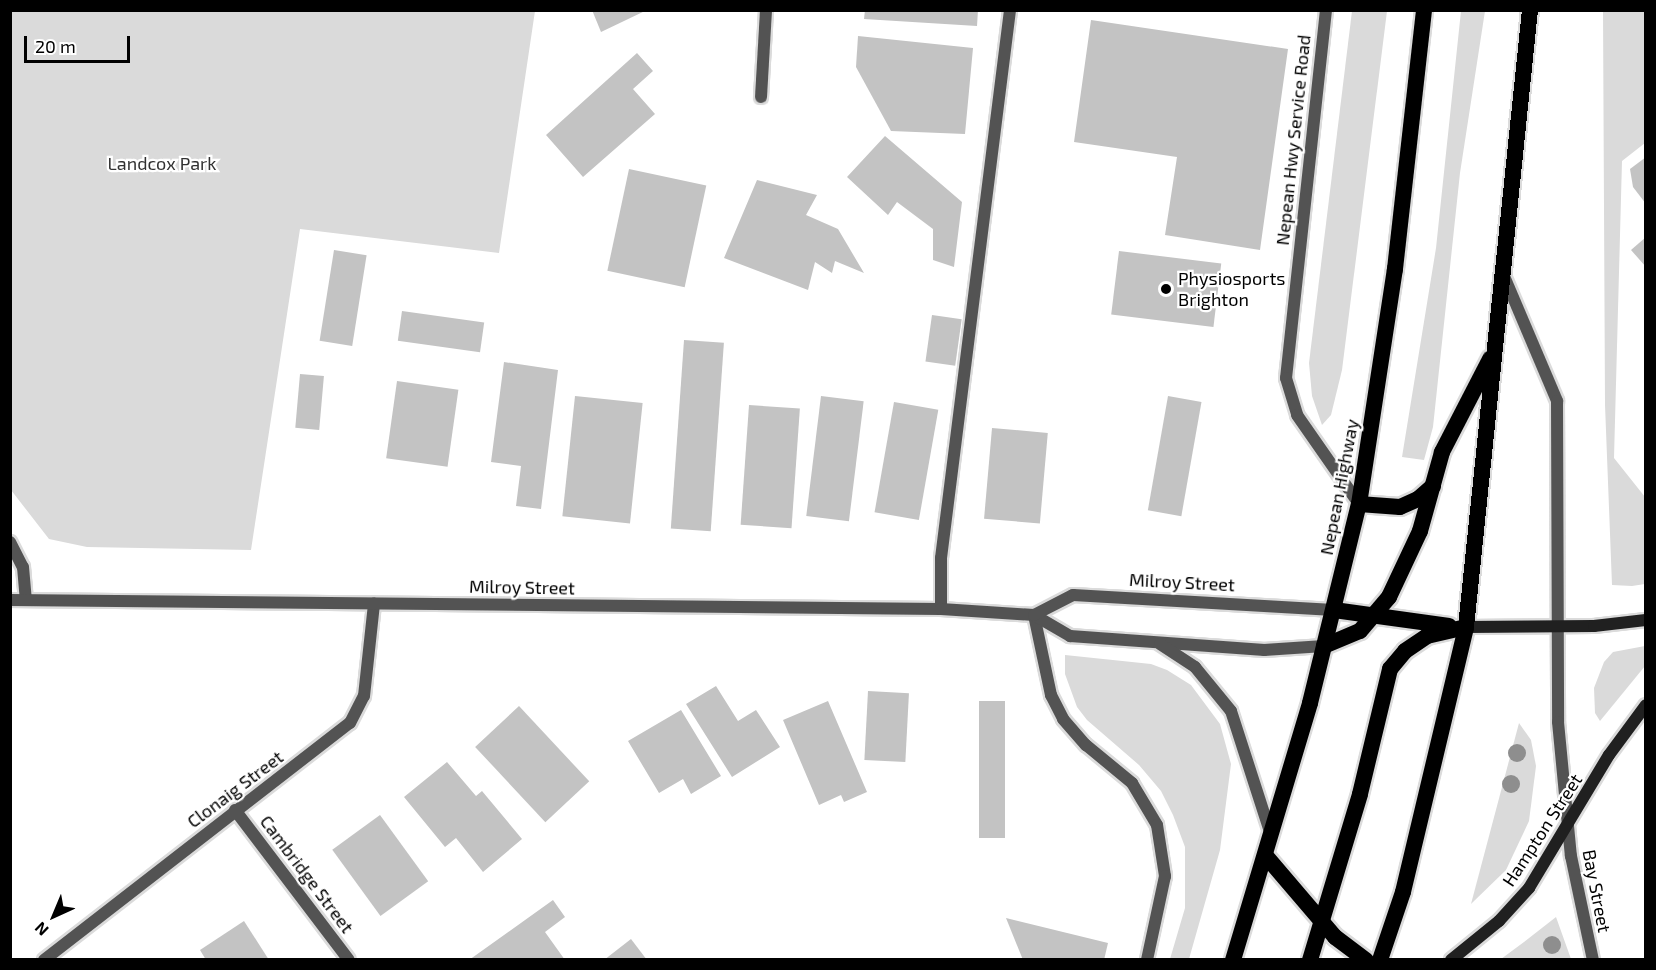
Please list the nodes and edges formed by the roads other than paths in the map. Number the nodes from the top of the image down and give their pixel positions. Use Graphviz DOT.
graph roads {
  1 [pos="766,10"];
  2 [pos="1010,10"];
  3 [pos="1326,10"];
  4 [pos="1424,10"];
  5 [pos="1530,10"];
  6 [pos="761,97"];
  7 [pos="1502,272"];
  8 [pos="1494,352"];
  9 [pos="1433,485"];
  10 [pos="1359,504"];
  11 [pos="10,542"];
  12 [pos="10,600"];
  13 [pos="26,600"];
  14 [pos="374,604"];
  15 [pos="941,609"];
  16 [pos="1334,610"];
  17 [pos="1034,615"];
  18 [pos="1377,615"];
  19 [pos="1646,620"];
  20 [pos="1466,627"];
  21 [pos="1555,627"];
  22 [pos="1154,642"];
  23 [pos="1324,646"];
  24 [pos="1646,705"];
  25 [pos="235,810"];
  26 [pos="1567,828"];
  27 [pos="1270,832"];
  28 [pos="1264,855"];
  29 [pos="1323,924"];
  30 [pos="44,960"];
  31 [pos="349,960"];
  32 [pos="1147,960"];
  33 [pos="1233,960"];
  34 [pos="1310,960"];
  35 [pos="1366,960"];
  36 [pos="1380,960"];
  37 [pos="1450,960"];
  38 [pos="1593,960"];
  1 -- 6 [label="street"];
  2 -- 15 [label="street"];
  3 -- 10 [label="street, Nepean Hwy Service Road"];
  4 -- 10 [label="highway, Nepean Highway"];
  5 -- 7 [label="highway"];
  7 -- 8 [label="highway"];
  7 -- 21 [label="street, Bay Street"];
  8 -- 9 [label="highway"];
  8 -- 20 [label="highway"];
  9 -- 10 [label="highway"];
  9 -- 18 [label="highway"];
  10 -- 16 [label="highway, Nepean Highway"];
  11 -- 13 [label="street"];
  12 -- 13 [label="street, Milroy Street"];
  13 -- 14 [label="street, Milroy Street"];
  14 -- 15 [label="street, Milroy Street"];
  14 -- 25 [label="street, Clonaig Street"];
  15 -- 17 [label="street, Milroy Street"];
  16 -- 17 [label="street, Milroy Street"];
  16 -- 18 [label="highway"];
  16 -- 23 [label="highway, Nepean Highway"];
  17 -- 22 [label="street, Milroy Street"];
  17 -- 32 [label="street"];
  18 -- 20 [label="highway"];
  18 -- 23 [label="highway"];
  19 -- 21 [label="main road"];
  20 -- 21 [label="main road"];
  20 -- 29 [label="highway"];
  20 -- 36 [label="highway"];
  21 -- 26 [label="street, Bay Street"];
  22 -- 23 [label="street, Milroy Street"];
  22 -- 27 [label="street"];
  23 -- 27 [label="highway, Nepean Highway"];
  24 -- 26 [label="main road, Hampton Street"];
  25 -- 30 [label="street, Clonaig Street"];
  25 -- 31 [label="street, Cambridge Street"];
  26 -- 37 [label="main road, Hampton Street"];
  26 -- 38 [label="street, Bay Street"];
  27 -- 28 [label="highway, Nepean Highway"];
  28 -- 29 [label="highway"];
  28 -- 33 [label="highway, Nepean Highway"];
  29 -- 34 [label="highway"];
  29 -- 35 [label="highway"];
}
